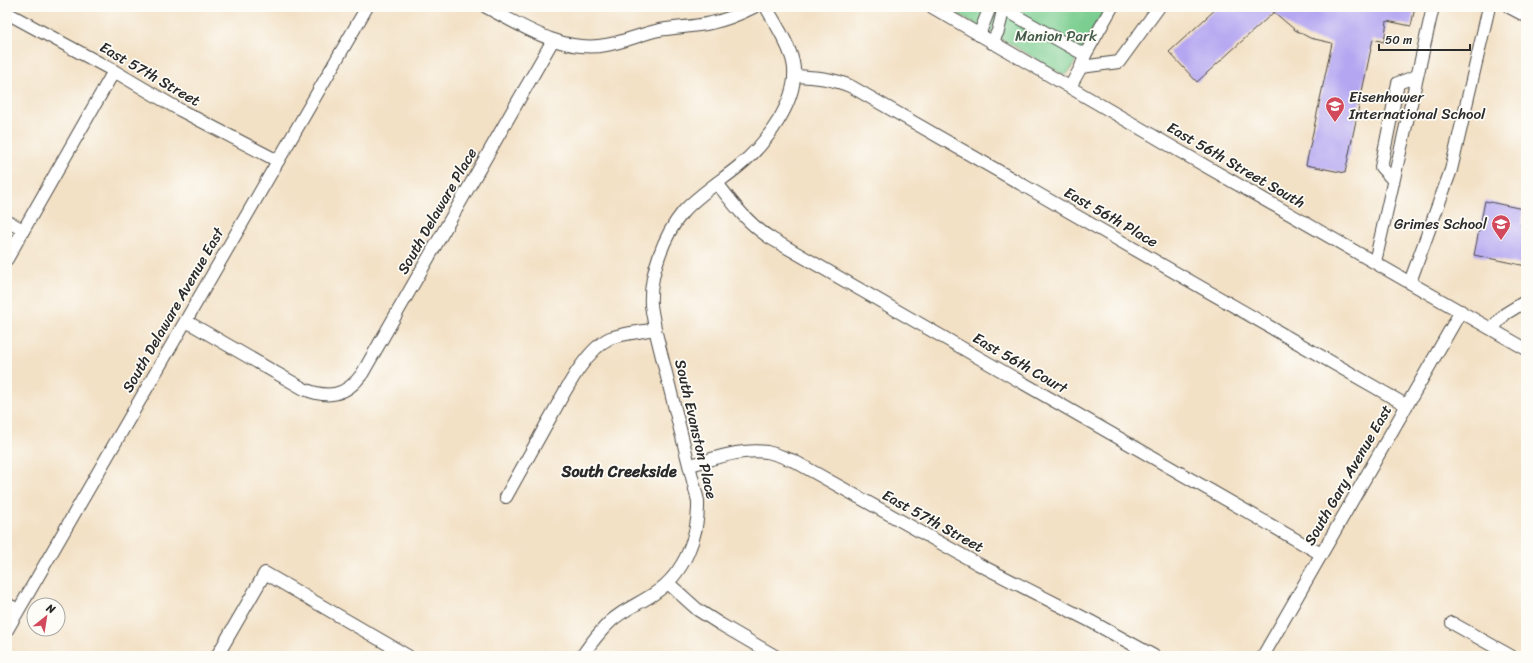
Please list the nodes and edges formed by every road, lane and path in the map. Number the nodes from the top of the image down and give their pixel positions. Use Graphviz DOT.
graph roads {
  1 [pos="367,7"];
  2 [pos="486,7"];
  3 [pos="754,7"];
  4 [pos="766,7"];
  5 [pos="932,7"];
  6 [pos="990,7"];
  7 [pos="1112,7"];
  8 [pos="1159,7"];
  9 [pos="1433,7"];
  10 [pos="1489,7"];
  11 [pos="1004,8"];
  12 [pos="1514,8"];
  13 [pos="7,13"];
  14 [pos="1526,16"];
  15 [pos="979,35"];
  16 [pos="553,40"];
  17 [pos="992,43"];
  18 [pos="1083,61"];
  19 [pos="114,72"];
  20 [pos="794,76"];
  21 [pos="1417,76"];
  22 [pos="1070,87"];
  23 [pos="278,161"];
  24 [pos="1393,180"];
  25 [pos="717,183"];
  26 [pos="7,221"];
  27 [pos="23,230"];
  28 [pos="7,259"];
  29 [pos="1375,262"];
  30 [pos="1410,282"];
  31 [pos="1526,302"];
  32 [pos="1461,311"];
  33 [pos="186,321"];
  34 [pos="655,329"];
  35 [pos="1492,329"];
  36 [pos="1526,349"];
  37 [pos="1406,405"];
  38 [pos="690,466"];
  39 [pos="506,497"];
  40 [pos="1321,554"];
  41 [pos="668,583"];
  42 [pos="7,604"];
  43 [pos="18,610"];
  44 [pos="1452,623"];
  45 [pos="7,630"];
  46 [pos="217,656"];
  47 [pos="408,656"];
  48 [pos="582,656"];
  49 [pos="775,656"];
  50 [pos="1154,656"];
  51 [pos="1263,656"];
  52 [pos="1512,656"];
  1 -- 23 [label="street, South Delaware Avenue East"];
  2 -- 16 [label="street"];
  3 -- 16 [label="street"];
  4 -- 20 [label="street"];
  5 -- 15 [label="street, East 56th Street South"];
  6 -- 15 [label="street"];
  7 -- 18 [label="street"];
  8 -- 18 [label="street"];
  9 -- 21 [label="street"];
  10 -- 30 [label="street"];
  11 -- 17 [label="street"];
  11 -- 18 [label="street"];
  12 -- 14 [label="street"];
  13 -- 19 [label="street, East 57th Street"];
  15 -- 17 [label="street, East 56th Street South"];
  16 -- 33 [label="street, South Delaware Place"];
  17 -- 22 [label="street, East 56th Street South"];
  18 -- 22 [label="street"];
  19 -- 23 [label="street, East 57th Street"];
  19 -- 27 [label="street"];
  20 -- 25 [label="street, South Evanston Place"];
  20 -- 37 [label="street, East 56th Place"];
  21 -- 24 [label="street"];
  21 -- 24 [label="street"];
  22 -- 29 [label="street, East 56th Street South"];
  23 -- 33 [label="street, South Delaware Avenue East"];
  24 -- 29 [label="street"];
  25 -- 34 [label="street, South Evanston Place"];
  25 -- 40 [label="street, East 56th Court"];
  26 -- 27 [label="street"];
  27 -- 28 [label="street"];
  29 -- 30 [label="street, East 56th Street South"];
  30 -- 32 [label="street, East 56th Street South"];
  31 -- 35 [label="street"];
  32 -- 35 [label="street, East 56th Street South"];
  32 -- 37 [label="street, South Gary Avenue East"];
  33 -- 43 [label="street, South Delaware Avenue East"];
  34 -- 38 [label="street, South Evanston Place"];
  34 -- 39 [label="street"];
  35 -- 36 [label="street, East 56th Street South"];
  37 -- 40 [label="street, South Gary Avenue East"];
  38 -- 41 [label="street, South Evanston Place"];
  38 -- 50 [label="street, East 57th Street"];
  40 -- 51 [label="street, South Gary Avenue East"];
  41 -- 48 [label="street, South Evanston Place"];
  41 -- 49 [label="street"];
  42 -- 43 [label="street"];
  43 -- 45 [label="street, South Delaware Avenue East"];
  44 -- 52 [label="street"];
  46 -- 47 [label="street"];
}
